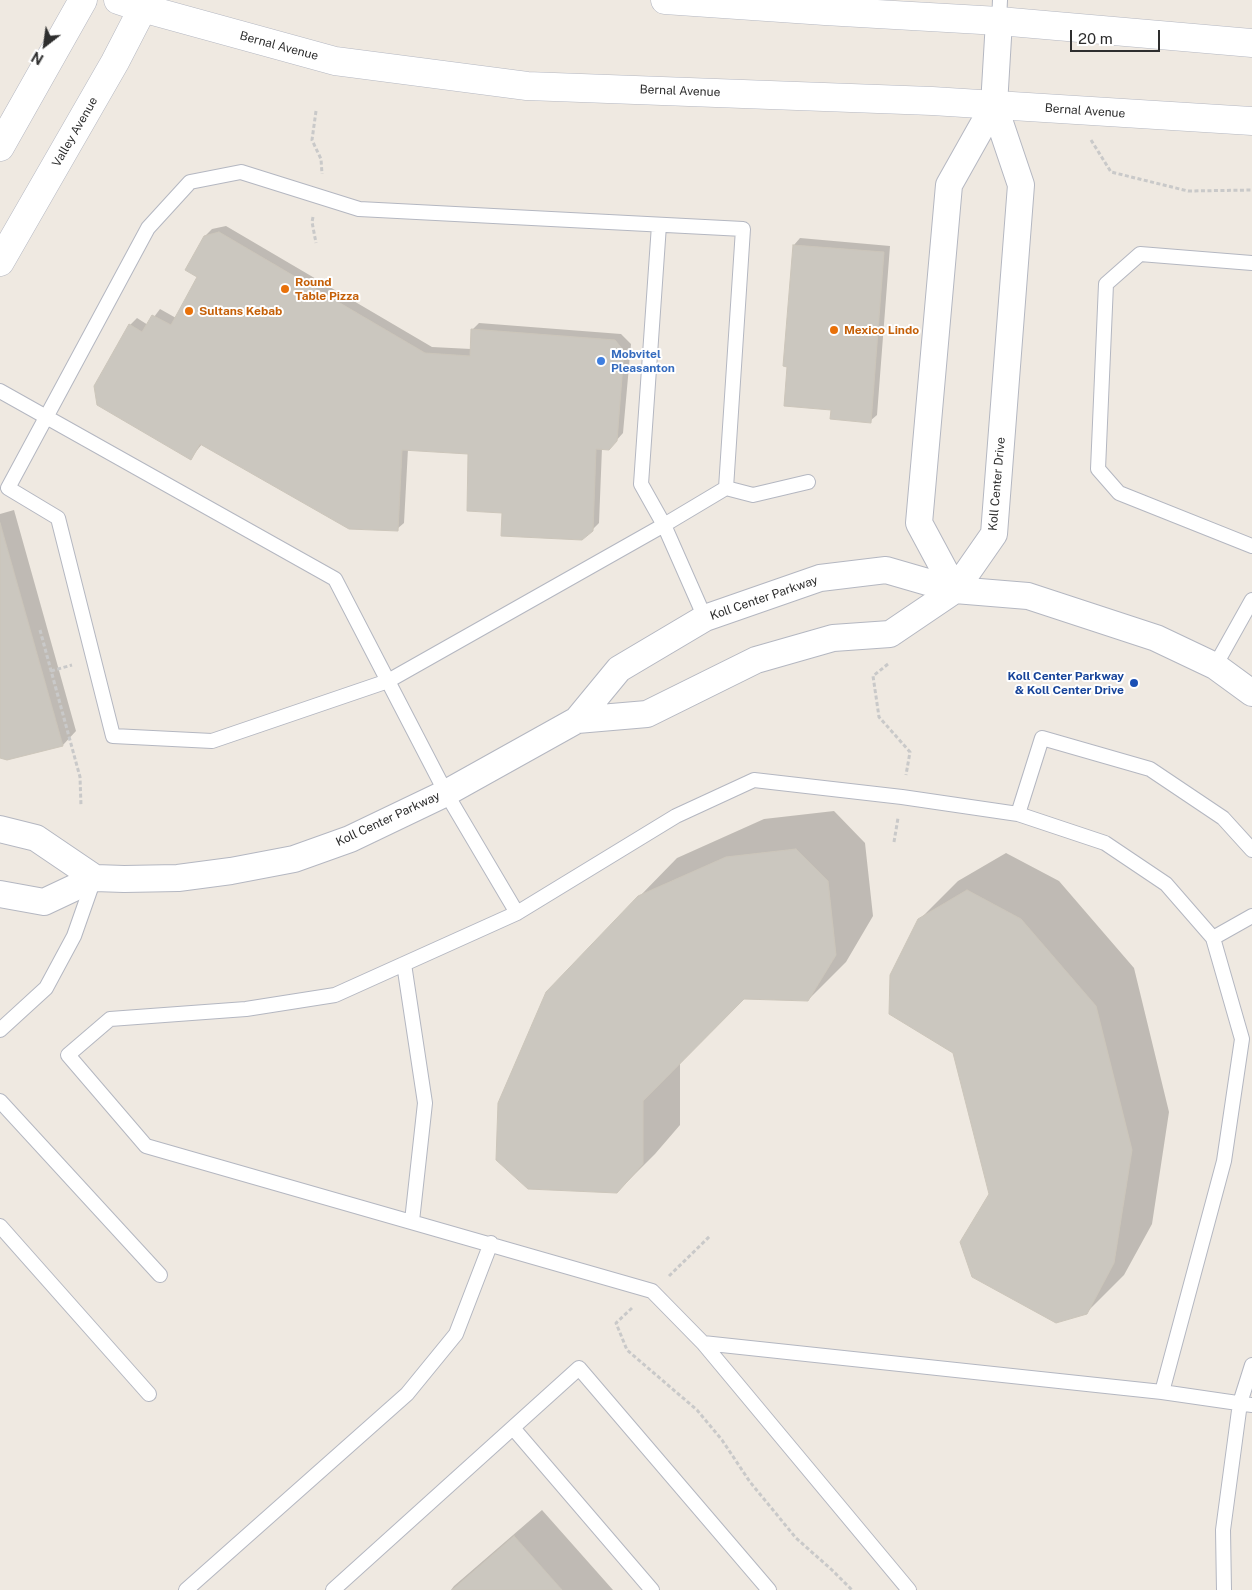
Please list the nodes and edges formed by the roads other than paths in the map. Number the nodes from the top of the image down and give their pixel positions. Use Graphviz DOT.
graph roads {
  1 [pos="83,0"];
  2 [pos="665,0"];
  3 [pos="136,3"];
  4 [pos="759,4"];
  5 [pos="999,10"];
  6 [pos="1252,43"];
  7 [pos="994,105"];
  8 [pos="1252,121"];
  9 [pos="0,147"];
  10 [pos="659,225"];
  11 [pos="0,262"];
  12 [pos="1252,263"];
  13 [pos="0,391"];
  14 [pos="47,417"];
  15 [pos="808,482"];
  16 [pos="726,488"];
  17 [pos="664,525"];
  18 [pos="1252,546"];
  19 [pos="955,590"];
  20 [pos="1252,600"];
  21 [pos="705,618"];
  22 [pos="1215,666"];
  23 [pos="388,681"];
  24 [pos="1252,692"];
  25 [pos="578,720"];
  26 [pos="446,793"];
  27 [pos="1018,814"];
  28 [pos="0,828"];
  29 [pos="1252,850"];
  30 [pos="94,878"];
  31 [pos="0,894"];
  32 [pos="517,913"];
  33 [pos="1252,916"];
  34 [pos="1213,938"];
  35 [pos="404,964"];
  36 [pos="0,1030"];
  37 [pos="0,1100"];
  38 [pos="412,1221"];
  39 [pos="0,1226"];
  40 [pos="491,1243"];
  41 [pos="160,1274"];
  42 [pos="703,1343"];
  43 [pos="1252,1365"];
  44 [pos="1162,1392"];
  45 [pos="149,1394"];
  46 [pos="1246,1404"];
  47 [pos="513,1428"];
  48 [pos="186,1590"];
  49 [pos="333,1590"];
  50 [pos="652,1590"];
  51 [pos="770,1590"];
  52 [pos="909,1590"];
  53 [pos="1224,1590"];
  1 -- 9 [label="main road"];
  2 -- 4 [label="main road"];
  3 -- 7 [label="main road, Bernal Avenue"];
  3 -- 11 [label="main road, Valley Avenue"];
  4 -- 5 [label="main road"];
  5 -- 6 [label="main road"];
  5 -- 7 [label="street, Koll Center Drive"];
  7 -- 8 [label="main road, Bernal Avenue"];
  7 -- 19 [label="street, Koll Center Drive"];
  7 -- 19 [label="street, Koll Center Drive"];
  10 -- 14 [label="lane"];
  10 -- 16 [label="lane"];
  10 -- 17 [label="lane"];
  12 -- 18 [label="lane"];
  13 -- 14 [label="lane"];
  14 -- 23 [label="lane"];
  14 -- 23 [label="lane"];
  15 -- 16 [label="lane"];
  16 -- 17 [label="lane"];
  17 -- 21 [label="lane"];
  17 -- 23 [label="lane"];
  19 -- 21 [label="street, Koll Center Parkway"];
  19 -- 22 [label="street, Koll Center Parkway"];
  19 -- 25 [label="street, Koll Center Parkway"];
  20 -- 22 [label="lane"];
  21 -- 25 [label="street, Koll Center Parkway"];
  22 -- 24 [label="street, Koll Center Parkway"];
  23 -- 26 [label="lane"];
  25 -- 26 [label="street, Koll Center Parkway"];
  26 -- 30 [label="street, Koll Center Parkway"];
  26 -- 32 [label="lane"];
  27 -- 29 [label="lane"];
  27 -- 32 [label="lane"];
  27 -- 34 [label="lane"];
  28 -- 30 [label="street"];
  30 -- 31 [label="street, Koll Center Parkway"];
  30 -- 36 [label="lane"];
  32 -- 35 [label="lane"];
  33 -- 34 [label="lane"];
  34 -- 44 [label="lane"];
  35 -- 38 [label="lane"];
  35 -- 38 [label="lane"];
  37 -- 41 [label="lane"];
  38 -- 40 [label="lane"];
  39 -- 45 [label="lane"];
  40 -- 42 [label="lane"];
  40 -- 48 [label="lane"];
  42 -- 44 [label="lane"];
  42 -- 52 [label="lane"];
  43 -- 46 [label="lane"];
  44 -- 46 [label="lane"];
  46 -- 53 [label="lane"];
  47 -- 49 [label="lane"];
  47 -- 50 [label="lane"];
  47 -- 51 [label="lane"];
}
